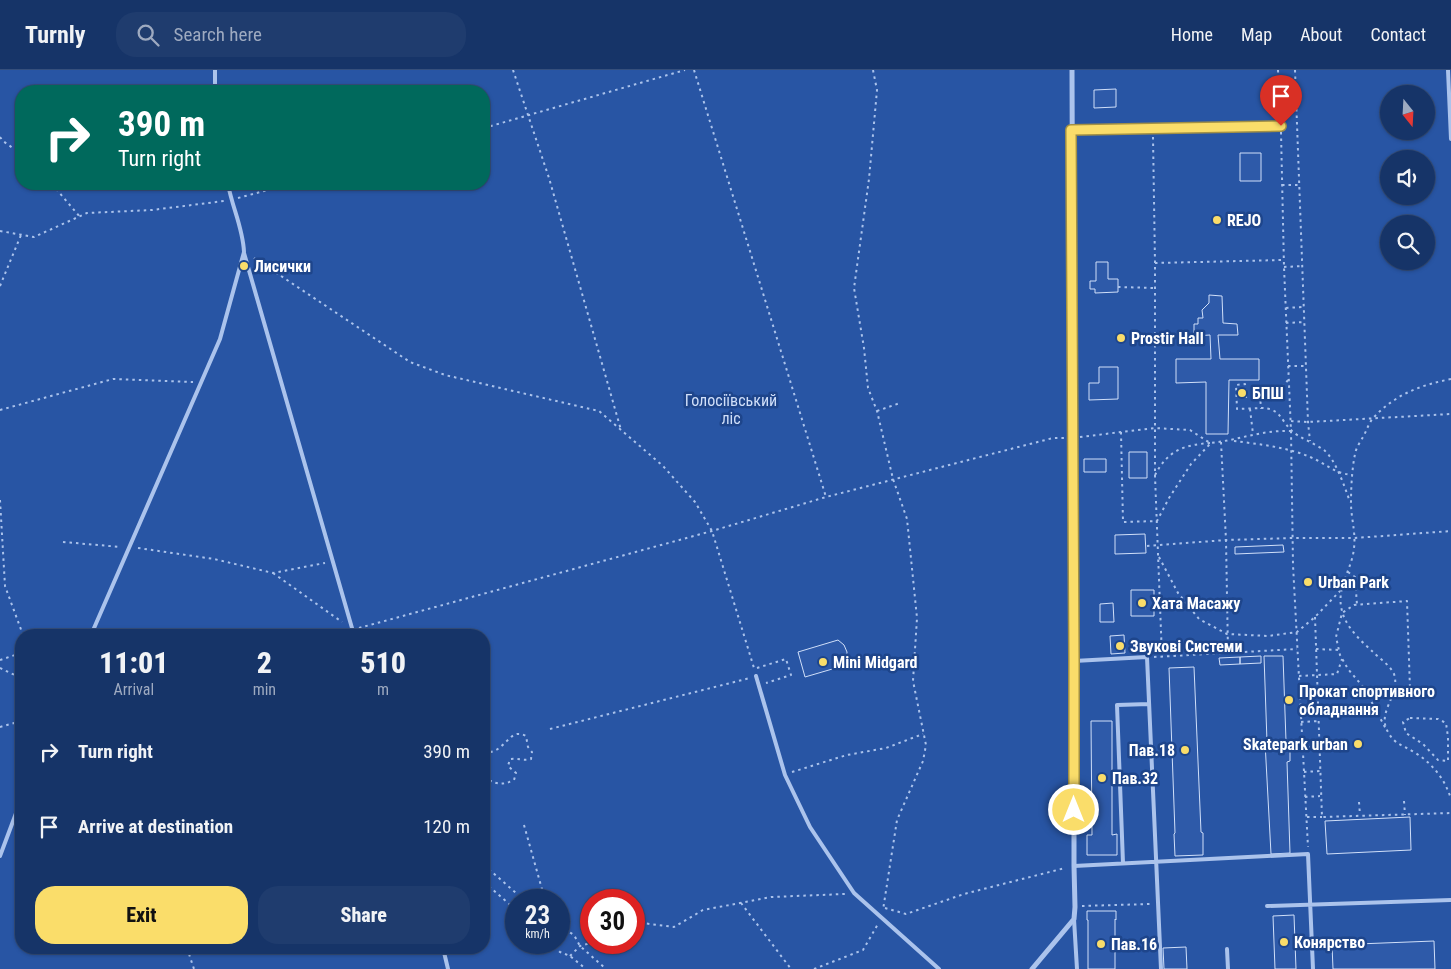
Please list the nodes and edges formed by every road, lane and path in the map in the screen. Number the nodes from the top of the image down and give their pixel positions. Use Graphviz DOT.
graph roads {
  1 [pos="215,70"];
  2 [pos="514,70"];
  3 [pos="685,70"];
  4 [pos="694,70"];
  5 [pos="873,70"];
  6 [pos="1072,70"];
  7 [pos="1278,70"];
  8 [pos="1295,70"];
  9 [pos="1448,70"];
  10 [pos="215,85"];
  11 [pos="528,115"];
  12 [pos="490,126"];
  13 [pos="1281,126"];
  14 [pos="1153,128"];
  15 [pos="1071,130"];
  16 [pos="0,137"];
  17 [pos="1451,139"];
  18 [pos="15,150"];
  19 [pos="1282,185"];
  20 [pos="1299,185"];
  21 [pos="57,190"];
  22 [pos="229,190"];
  23 [pos="268,190"];
  24 [pos="231,200"];
  25 [pos="80,217"];
  26 [pos="0,231"];
  27 [pos="21,235"];
  28 [pos="244,252"];
  29 [pos="1284,260"];
  30 [pos="1155,263"];
  31 [pos="1302,266"];
  32 [pos="1284,267"];
  33 [pos="0,286"];
  34 [pos="1118,287"];
  35 [pos="1154,288"];
  36 [pos="1303,307"];
  37 [pos="1286,308"];
  38 [pos="1286,322"];
  39 [pos="1304,322"];
  40 [pos="1288,366"];
  41 [pos="1306,366"];
  42 [pos="1289,378"];
  43 [pos="1451,379"];
  44 [pos="202,382"];
  45 [pos="1260,396"];
  46 [pos="900,403"];
  47 [pos="1261,408"];
  48 [pos="1250,409"];
  49 [pos="0,410"];
  50 [pos="877,411"];
  51 [pos="1451,414"];
  52 [pos="1373,418"];
  53 [pos="1291,421"];
  54 [pos="1308,422"];
  55 [pos="1155,428"];
  56 [pos="621,430"];
  57 [pos="1291,431"];
  58 [pos="1121,432"];
  59 [pos="1252,434"];
  60 [pos="1072,437"];
  61 [pos="1233,441"];
  62 [pos="1310,441"];
  63 [pos="1221,442"];
  64 [pos="1210,443"];
  65 [pos="1291,451"];
  66 [pos="1339,474"];
  67 [pos="1352,475"];
  68 [pos="1155,476"];
  69 [pos="892,479"];
  70 [pos="826,497"];
  71 [pos="0,500"];
  72 [pos="1351,505"];
  73 [pos="1156,521"];
  74 [pos="712,531"];
  75 [pos="1451,531"];
  76 [pos="1293,538"];
  77 [pos="1355,538"];
  78 [pos="1226,540"];
  79 [pos="64,542"];
  80 [pos="1147,546"];
  81 [pos="1157,546"];
  82 [pos="130,547"];
  83 [pos="1158,556"];
  84 [pos="333,562"];
  85 [pos="273,572"];
  86 [pos="1348,572"];
  87 [pos="1340,591"];
  88 [pos="1357,605"];
  89 [pos="1342,613"];
  90 [pos="1315,617"];
  91 [pos="21,629"];
  92 [pos="94,629"];
  93 [pos="348,629"];
  94 [pos="352,629"];
  95 [pos="367,629"];
  96 [pos="1297,632"];
  97 [pos="1227,634"];
  98 [pos="1298,649"];
  99 [pos="1316,649"];
  100 [pos="1339,650"];
  101 [pos="1228,652"];
  102 [pos="15,655"];
  103 [pos="1147,657"];
  104 [pos="1162,657"];
  105 [pos="1342,659"];
  106 [pos="0,660"];
  107 [pos="1074,661"];
  108 [pos="0,668"];
  109 [pos="15,675"];
  110 [pos="1317,675"];
  111 [pos="756,676"];
  112 [pos="1299,676"];
  113 [pos="759,685"];
  114 [pos="1395,688"];
  115 [pos="1369,696"];
  116 [pos="1149,704"];
  117 [pos="15,722"];
  118 [pos="1301,722"];
  119 [pos="1319,722"];
  120 [pos="0,726"];
  121 [pos="550,730"];
  122 [pos="1387,731"];
  123 [pos="923,734"];
  124 [pos="1320,747"];
  125 [pos="1303,748"];
  126 [pos="490,752"];
  127 [pos="1448,761"];
  128 [pos="1304,772"];
  129 [pos="1321,772"];
  130 [pos="784,775"];
  131 [pos="490,781"];
  132 [pos="1322,796"];
  133 [pos="1305,797"];
  134 [pos="1451,798"];
  135 [pos="1404,801"];
  136 [pos="1359,802"];
  137 [pos="1451,813"];
  138 [pos="1405,815"];
  139 [pos="15,816"];
  140 [pos="1360,816"];
  141 [pos="1306,817"];
  142 [pos="1322,817"];
  143 [pos="524,825"];
  144 [pos="1308,854"];
  145 [pos="0,856"];
  146 [pos="1156,861"];
  147 [pos="1123,863"];
  148 [pos="1074,866"];
  149 [pos="490,870"];
  150 [pos="490,887"];
  151 [pos="511,889"];
  152 [pos="542,889"];
  153 [pos="505,900"];
  154 [pos="1451,900"];
  155 [pos="740,903"];
  156 [pos="1158,904"];
  157 [pos="1310,905"];
  158 [pos="1267,906"];
  159 [pos="1075,907"];
  160 [pos="881,919"];
  161 [pos="1074,919"];
  162 [pos="570,932"];
  163 [pos="580,946"];
  164 [pos="1227,949"];
  165 [pos="189,954"];
  166 [pos="444,954"];
  167 [pos="565,954"];
  168 [pos="589,954"];
  169 [pos="570,956"];
  170 [pos="194,969"];
  171 [pos="448,969"];
  172 [pos="586,969"];
  173 [pos="606,969"];
  174 [pos="791,969"];
  175 [pos="814,969"];
  176 [pos="939,969"];
  177 [pos="1032,969"];
  178 [pos="1077,969"];
  179 [pos="1161,969"];
  180 [pos="1228,969"];
  181 [pos="1312,969"];
  1 -- 10 [label="lane"];
  2 -- 11 [label="path"];
  3 -- 11 [label="path"];
  4 -- 70 [label="path"];
  5 -- 50 [label="path"];
  6 -- 15 [label="street"];
  7 -- 13 [label="path"];
  8 -- 20 [label="path"];
  9 -- 17 [label="lane"];
  11 -- 12 [label="path"];
  11 -- 56 [label="path"];
  13 -- 14 [label="lane"];
  13 -- 19 [label="path"];
  14 -- 15 [label="lane"];
  14 -- 30 [label="path"];
  15 -- 60 [label="street"];
  16 -- 18 [label="path"];
  19 -- 20 [label="path"];
  19 -- 29 [label="path"];
  20 -- 31 [label="path"];
  21 -- 25 [label="path"];
  22 -- 24 [label="lane"];
  23 -- 24 [label="path"];
  24 -- 25 [label="path"];
  24 -- 28 [label="lane"];
  25 -- 27 [label="path"];
  26 -- 27 [label="path"];
  27 -- 33 [label="path"];
  28 -- 44 [label="lane"];
  28 -- 56 [label="path"];
  28 -- 84 [label="lane"];
  29 -- 30 [label="path"];
  29 -- 32 [label="path"];
  30 -- 35 [label="path"];
  31 -- 32 [label="path"];
  31 -- 36 [label="path"];
  32 -- 37 [label="path"];
  34 -- 35 [label="path"];
  35 -- 55 [label="path"];
  36 -- 37 [label="path"];
  36 -- 39 [label="path"];
  37 -- 38 [label="path"];
  38 -- 39 [label="path"];
  38 -- 40 [label="path"];
  39 -- 41 [label="path"];
  40 -- 41 [label="path"];
  40 -- 42 [label="path"];
  41 -- 54 [label="path"];
  42 -- 45 [label="path"];
  42 -- 53 [label="path"];
  43 -- 52 [label="path"];
  44 -- 49 [label="path"];
  44 -- 82 [label="lane"];
  45 -- 47 [label="path"];
  45 -- 48 [label="path"];
  46 -- 50 [label="path"];
  47 -- 48 [label="path"];
  47 -- 57 [label="path"];
  48 -- 59 [label="path"];
  50 -- 69 [label="path"];
  51 -- 52 [label="path"];
  52 -- 54 [label="path"];
  52 -- 67 [label="path"];
  53 -- 54 [label="path"];
  53 -- 57 [label="path"];
  54 -- 62 [label="path"];
  55 -- 58 [label="path"];
  55 -- 64 [label="path"];
  55 -- 68 [label="path"];
  56 -- 74 [label="path"];
  57 -- 59 [label="path"];
  57 -- 62 [label="path"];
  57 -- 65 [label="path"];
  58 -- 60 [label="path"];
  58 -- 73 [label="path"];
  59 -- 61 [label="path"];
  60 -- 69 [label="path"];
  60 -- 107 [label="street"];
  61 -- 63 [label="path"];
  61 -- 65 [label="path"];
  62 -- 66 [label="path"];
  63 -- 64 [label="path"];
  63 -- 78 [label="path"];
  64 -- 68 [label="path"];
  64 -- 73 [label="path"];
  65 -- 66 [label="path"];
  65 -- 76 [label="path"];
  66 -- 67 [label="path"];
  66 -- 72 [label="path"];
  67 -- 72 [label="path"];
  68 -- 73 [label="path"];
  69 -- 70 [label="path"];
  69 -- 123 [label="path"];
  70 -- 74 [label="path"];
  71 -- 91 [label="path"];
  72 -- 77 [label="path"];
  73 -- 81 [label="path"];
  74 -- 95 [label="path"];
  74 -- 113 [label="path"];
  75 -- 77 [label="path"];
  76 -- 77 [label="path"];
  76 -- 78 [label="path"];
  76 -- 96 [label="path"];
  77 -- 86 [label="path"];
  78 -- 81 [label="path"];
  78 -- 97 [label="path"];
  79 -- 82 [label="path"];
  80 -- 81 [label="path"];
  81 -- 83 [label="path"];
  82 -- 85 [label="path"];
  82 -- 92 [label="lane"];
  83 -- 97 [label="path"];
  83 -- 104 [label="path"];
  84 -- 85 [label="path"];
  84 -- 94 [label="lane"];
  85 -- 93 [label="path"];
  86 -- 87 [label="path"];
  86 -- 88 [label="path"];
  87 -- 89 [label="path"];
  87 -- 90 [label="path"];
  88 -- 89 [label="path"];
  88 -- 114 [label="path"];
  89 -- 100 [label="path"];
  89 -- 114 [label="path"];
  90 -- 96 [label="path"];
  90 -- 99 [label="path"];
  96 -- 97 [label="path"];
  96 -- 98 [label="path"];
  97 -- 101 [label="path"];
  98 -- 101 [label="path"];
  98 -- 112 [label="path"];
  99 -- 100 [label="path"];
  99 -- 110 [label="path"];
  100 -- 105 [label="path"];
  101 -- 104 [label="path"];
  102 -- 106 [label="path"];
  103 -- 104 [label="path"];
  103 -- 107 [label="lane"];
  103 -- 116 [label="lane"];
  105 -- 110 [label="path"];
  105 -- 115 [label="path"];
  107 -- 148 [label="street"];
  108 -- 109 [label="path"];
  110 -- 112 [label="path"];
  110 -- 119 [label="path"];
  111 -- 113 [label="lane"];
  111 -- 121 [label="path"];
  112 -- 118 [label="path"];
  113 -- 130 [label="lane"];
  114 -- 115 [label="path"];
  114 -- 122 [label="path"];
  115 -- 122 [label="path"];
  116 -- 146 [label="lane"];
  116 -- 147 [label="lane"];
  117 -- 120 [label="path"];
  118 -- 119 [label="path"];
  118 -- 125 [label="path"];
  119 -- 124 [label="path"];
  122 -- 134 [label="path"];
  123 -- 130 [label="path"];
  123 -- 160 [label="path"];
  124 -- 125 [label="path"];
  124 -- 129 [label="path"];
  125 -- 128 [label="path"];
  126 -- 131 [label="path"];
  127 -- 127 [label="path"];
  128 -- 129 [label="path"];
  128 -- 133 [label="path"];
  129 -- 132 [label="path"];
  130 -- 160 [label="lane"];
  132 -- 133 [label="path"];
  132 -- 142 [label="path"];
  133 -- 141 [label="path"];
  135 -- 138 [label="path"];
  136 -- 140 [label="path"];
  137 -- 138 [label="path"];
  138 -- 140 [label="path"];
  139 -- 145 [label="lane"];
  140 -- 142 [label="path"];
  141 -- 142 [label="path"];
  141 -- 144 [label="path"];
  143 -- 152 [label="path"];
  144 -- 146 [label="lane"];
  144 -- 157 [label="lane"];
  146 -- 147 [label="lane"];
  146 -- 156 [label="lane"];
  147 -- 148 [label="lane"];
  148 -- 159 [label="street"];
  149 -- 151 [label="path"];
  150 -- 153 [label="path"];
  154 -- 157 [label="lane"];
  155 -- 174 [label="path"];
  156 -- 159 [label="path"];
  156 -- 179 [label="lane"];
  157 -- 158 [label="lane"];
  157 -- 181 [label="lane"];
  159 -- 161 [label="street"];
  160 -- 175 [label="path"];
  160 -- 176 [label="lane"];
  161 -- 177 [label="street"];
  161 -- 178 [label="lane"];
  162 -- 163 [label="path"];
  163 -- 169 [label="path"];
  164 -- 180 [label="lane"];
  165 -- 170 [label="path"];
  166 -- 171 [label="lane"];
  167 -- 169 [label="path"];
  168 -- 173 [label="path"];
  169 -- 172 [label="path"];
}
